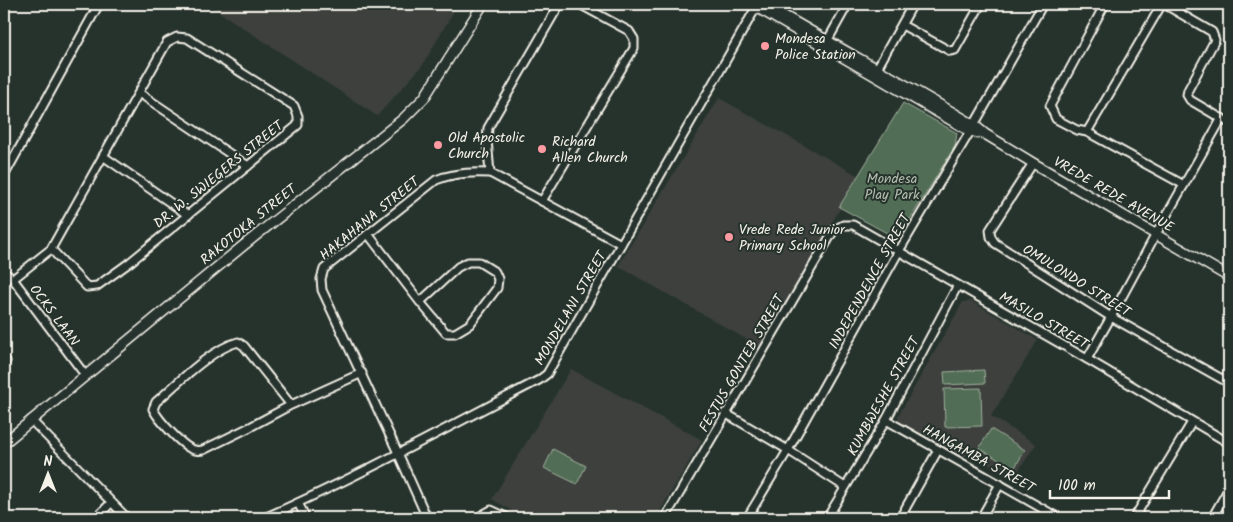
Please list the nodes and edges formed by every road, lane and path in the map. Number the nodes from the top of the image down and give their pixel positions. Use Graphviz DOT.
graph roads {
  1 [pos="99,4"];
  2 [pos="483,4"];
  3 [pos="562,4"];
  4 [pos="579,4"];
  5 [pos="848,4"];
  6 [pos="913,4"];
  7 [pos="981,4"];
  8 [pos="1043,4"];
  9 [pos="1105,4"];
  10 [pos="1163,4"];
  11 [pos="757,5"];
  12 [pos="902,25"];
  13 [pos="826,44"];
  14 [pos="875,71"];
  15 [pos="138,93"];
  16 [pos="1222,118"];
  17 [pos="1229,123"];
  18 [pos="972,128"];
  19 [pos="1088,132"];
  20 [pos="103,156"];
  21 [pos="1033,163"];
  22 [pos="248,166"];
  23 [pos="490,174"];
  24 [pos="4,176"];
  25 [pos="1184,185"];
  26 [pos="542,201"];
  27 [pos="188,215"];
  28 [pos="843,225"];
  29 [pos="368,234"];
  30 [pos="1156,234"];
  31 [pos="621,244"];
  32 [pos="51,249"];
  33 [pos="899,251"];
  34 [pos="4,272"];
  35 [pos="1229,277"];
  36 [pos="13,279"];
  37 [pos="958,285"];
  38 [pos="420,302"];
  39 [pos="1111,317"];
  40 [pos="1087,359"];
  41 [pos="362,374"];
  42 [pos="85,375"];
  43 [pos="1229,383"];
  44 [pos="291,405"];
  45 [pos="725,413"];
  46 [pos="31,420"];
  47 [pos="886,420"];
  48 [pos="1192,422"];
  49 [pos="4,443"];
  50 [pos="1229,443"];
  51 [pos="788,450"];
  52 [pos="938,450"];
  53 [pos="398,452"];
  54 [pos="1000,484"];
  55 [pos="845,487"];
  56 [pos="1229,488"];
  57 [pos="111,503"];
  58 [pos="298,503"];
  59 [pos="96,518"];
  60 [pos="127,518"];
  61 [pos="264,518"];
  62 [pos="306,518"];
  63 [pos="427,518"];
  64 [pos="480,518"];
  65 [pos="508,518"];
  66 [pos="665,518"];
  67 [pos="747,518"];
  68 [pos="827,518"];
  69 [pos="900,518"];
  70 [pos="981,518"];
  71 [pos="1058,518"];
  72 [pos="1134,518"];
  73 [pos="1212,518"];
  1 -- 24 [label="street"];
  2 -- 42 [label="street, RAKOTOKA STREET"];
  3 -- 23 [label="street"];
  4 -- 26 [label="street"];
  5 -- 13 [label="street"];
  6 -- 12 [label="street"];
  7 -- 12 [label="street"];
  8 -- 18 [label="street, INDEPENDENCE STREET"];
  9 -- 19 [label="street"];
  10 -- 16 [label="street"];
  10 -- 19 [label="street"];
  11 -- 13 [label="street, VREDE REDE AVENUE"];
  11 -- 31 [label="street, MONDELANI STREET"];
  12 -- 14 [label="street"];
  13 -- 14 [label="street, VREDE REDE AVENUE"];
  14 -- 18 [label="street, VREDE REDE AVENUE"];
  15 -- 20 [label="street, DR. W. SWIEGERS STREET"];
  15 -- 22 [label="street"];
  15 -- 22 [label="street, DR. W. SWIEGERS STREET"];
  16 -- 17 [label="street"];
  16 -- 25 [label="street"];
  18 -- 21 [label="street, VREDE REDE AVENUE"];
  18 -- 33 [label="street, INDEPENDENCE STREET"];
  19 -- 25 [label="street"];
  20 -- 27 [label="street"];
  20 -- 32 [label="street, DR. W. SWIEGERS STREET"];
  21 -- 30 [label="street, VREDE REDE AVENUE"];
  21 -- 39 [label="street, OMULONDO STREET"];
  22 -- 27 [label="street, DR. W. SWIEGERS STREET"];
  23 -- 26 [label="street, HAKAHANA STREET"];
  23 -- 29 [label="street, HAKAHANA STREET"];
  25 -- 30 [label="street"];
  26 -- 31 [label="street, HAKAHANA STREET"];
  27 -- 32 [label="street, DR. W. SWIEGERS STREET"];
  28 -- 33 [label="street, MASILO STREET"];
  28 -- 45 [label="street, FESTUS GONTEB STREET"];
  29 -- 38 [label="street"];
  29 -- 41 [label="street, HAKAHANA STREET"];
  30 -- 35 [label="street, VREDE REDE AVENUE"];
  30 -- 39 [label="street"];
  31 -- 53 [label="street, MONDELANI STREET"];
  32 -- 36 [label="street, DR. W. SWIEGERS STREET"];
  33 -- 37 [label="street, MASILO STREET"];
  33 -- 51 [label="street, INDEPENDENCE STREET"];
  34 -- 36 [label="street, OCKS LAAN"];
  36 -- 42 [label="street, OCKS LAAN"];
  37 -- 40 [label="street, MASILO STREET"];
  37 -- 47 [label="street, KUMBWESHE STREET"];
  38 -- 38 [label="street"];
  39 -- 40 [label="street"];
  39 -- 43 [label="street, OMULONDO STREET"];
  40 -- 48 [label="street, MASILO STREET"];
  41 -- 44 [label="street"];
  41 -- 53 [label="street, HAKAHANA STREET"];
  42 -- 46 [label="street, RAKOTOKA STREET"];
  44 -- 44 [label="street"];
  45 -- 51 [label="street"];
  45 -- 66 [label="street, FESTUS GONTEB STREET"];
  46 -- 49 [label="street, RAKOTOKA STREET"];
  46 -- 57 [label="street"];
  47 -- 52 [label="street, HANGAMBA STREET"];
  47 -- 55 [label="street, KUMBWESHE STREET"];
  48 -- 50 [label="street, MASILO STREET"];
  48 -- 72 [label="street"];
  51 -- 55 [label="street"];
  51 -- 67 [label="street, INDEPENDENCE STREET"];
  52 -- 54 [label="street, HANGAMBA STREET"];
  52 -- 69 [label="street"];
  53 -- 58 [label="street, MONDELANI STREET"];
  53 -- 63 [label="street, HAKAHANA STREET"];
  54 -- 70 [label="street"];
  54 -- 71 [label="street, HANGAMBA STREET"];
  55 -- 68 [label="street, KUMBWESHE STREET"];
  56 -- 73 [label="street"];
  57 -- 59 [label="street"];
  57 -- 60 [label="street"];
  58 -- 61 [label="street, MONDELANI STREET"];
  58 -- 62 [label="street"];
  64 -- 65 [label="street"];
}
